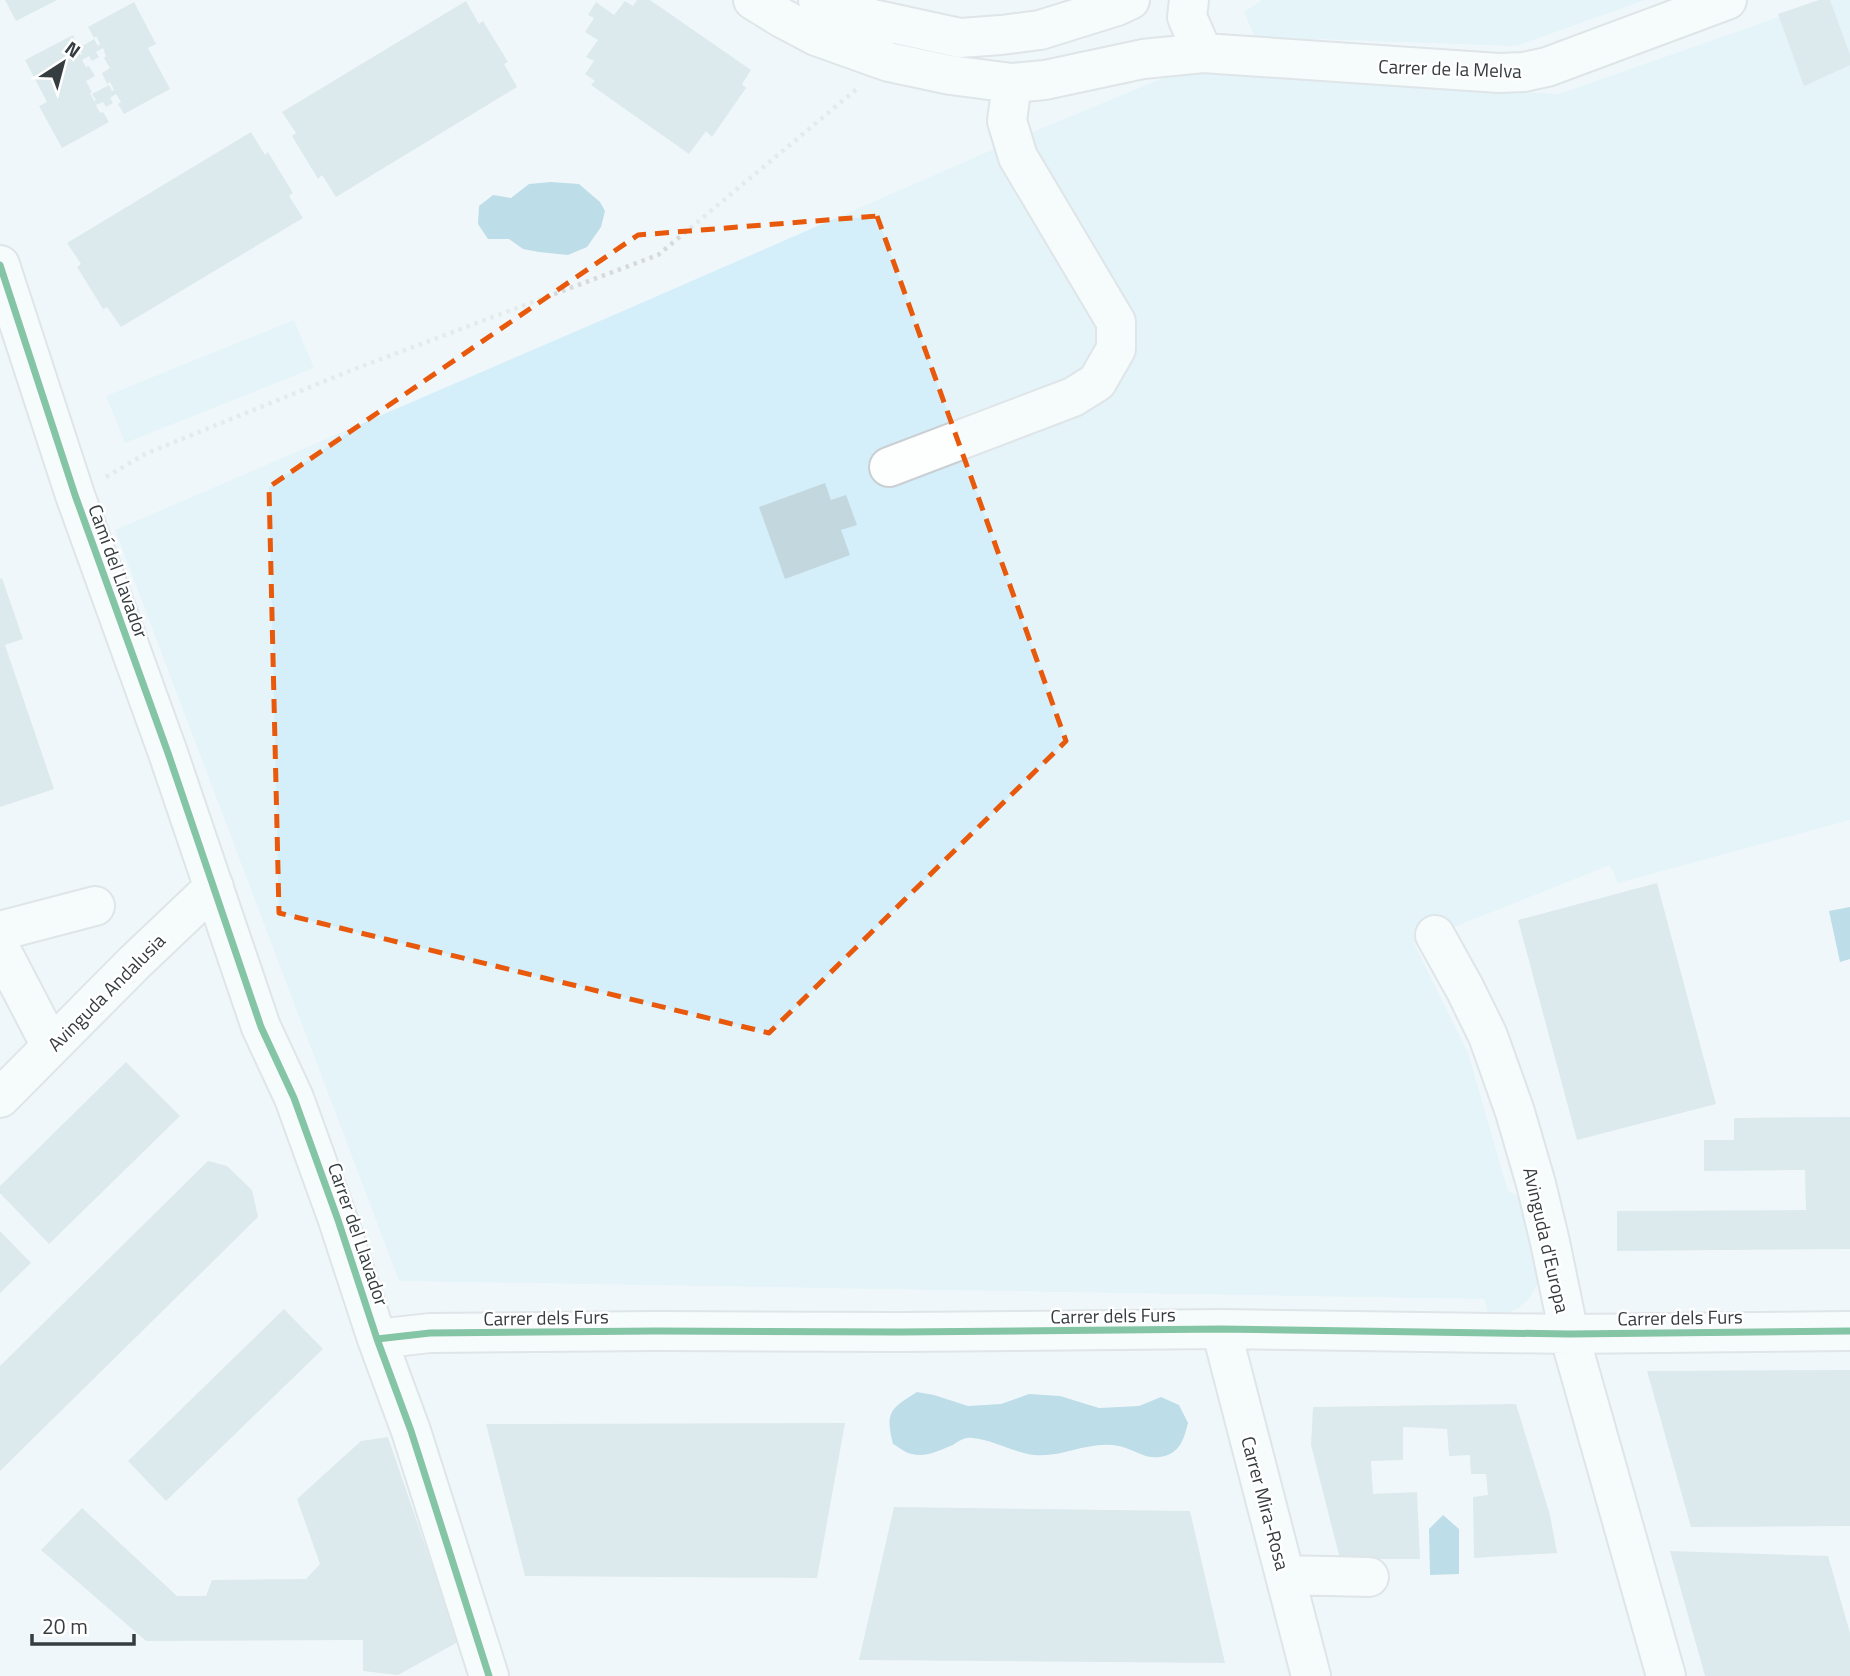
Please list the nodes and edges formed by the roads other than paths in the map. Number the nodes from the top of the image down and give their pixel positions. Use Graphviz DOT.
graph roads {
  1 [pos="753,0"];
  2 [pos="818,0"];
  3 [pos="1130,0"];
  4 [pos="1189,0"];
  5 [pos="1727,0"];
  6 [pos="1203,53"];
  7 [pos="1012,83"];
  8 [pos="0,265"];
  9 [pos="889,467"];
  10 [pos="214,887"];
  11 [pos="95,906"];
  12 [pos="0,931"];
  13 [pos="1435,935"];
  14 [pos="0,948"];
  15 [pos="51,1046"];
  16 [pos="0,1098"];
  17 [pos="1222,1329"];
  18 [pos="1850,1331"];
  19 [pos="1569,1334"];
  20 [pos="377,1339"];
  21 [pos="1285,1575"];
  22 [pos="1369,1577"];
  23 [pos="489,1676"];
  24 [pos="1311,1676"];
  25 [pos="1666,1676"];
  1 -- 7 [label="street, Carrer de la Melva"];
  2 -- 3 [label="street"];
  4 -- 6 [label="street"];
  5 -- 6 [label="street, Carrer de la Melva"];
  6 -- 7 [label="street, Carrer de la Melva"];
  7 -- 9 [label="street"];
  8 -- 10 [label="street, Camí del Llavador"];
  10 -- 15 [label="street, Avinguda Andalusia"];
  10 -- 20 [label="street, Carrer del Llavador"];
  11 -- 12 [label="street"];
  13 -- 19 [label="street, Avinguda d'Europa"];
  14 -- 15 [label="street"];
  15 -- 16 [label="street, Avinguda Andalusia"];
  17 -- 19 [label="street, Carrer dels Furs"];
  17 -- 20 [label="street, Carrer dels Furs"];
  17 -- 21 [label="street, Carrer Mira-Rosa"];
  18 -- 19 [label="street, Carrer dels Furs"];
  19 -- 25 [label="street, Avinguda d'Europa"];
  20 -- 23 [label="street, Carrer del Llavador"];
  21 -- 22 [label="street"];
  21 -- 24 [label="street, Carrer Mira-Rosa"];
}
